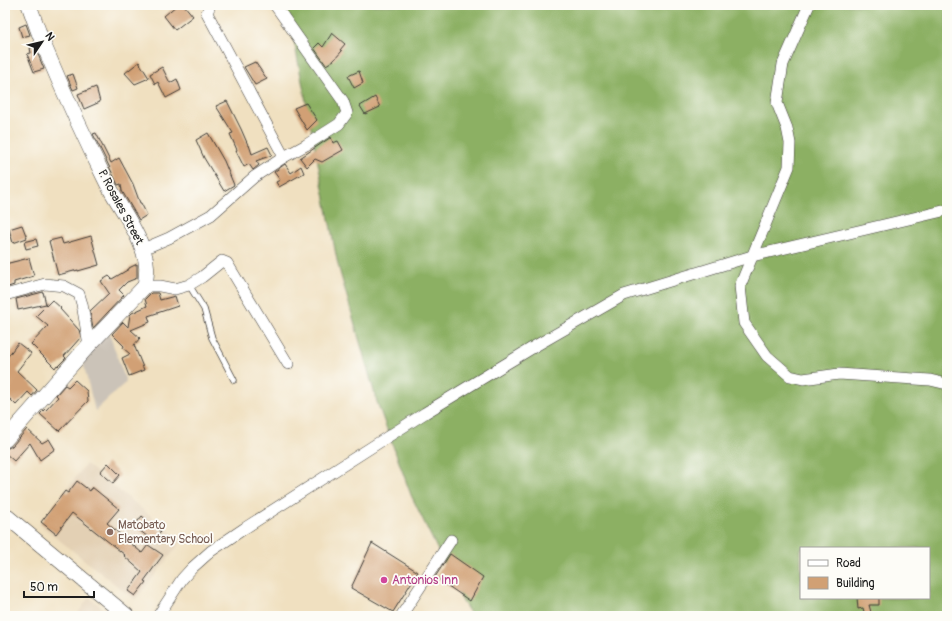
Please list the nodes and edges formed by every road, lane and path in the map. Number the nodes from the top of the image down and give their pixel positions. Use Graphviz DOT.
graph roads {
  1 [pos="29,5"];
  2 [pos="210,5"];
  3 [pos="275,5"];
  4 [pos="809,5"];
  5 [pos="284,157"];
  6 [pos="947,210"];
  7 [pos="143,250"];
  8 [pos="752,256"];
  9 [pos="189,285"];
  10 [pos="145,286"];
  11 [pos="5,294"];
  12 [pos="89,346"];
  13 [pos="288,364"];
  14 [pos="234,380"];
  15 [pos="947,384"];
  16 [pos="5,440"];
  17 [pos="5,515"];
  18 [pos="452,540"];
  19 [pos="127,616"];
  20 [pos="158,616"];
  21 [pos="401,616"];
  1 -- 7 [label="street, P. Rosales Street"];
  2 -- 5 [label="street"];
  3 -- 5 [label="street"];
  4 -- 8 [label="street"];
  5 -- 7 [label="street"];
  6 -- 8 [label="street"];
  7 -- 10 [label="street, P. Rosales Street"];
  8 -- 15 [label="street"];
  8 -- 20 [label="street"];
  9 -- 10 [label="street"];
  9 -- 13 [label="street"];
  9 -- 14 [label="lane"];
  10 -- 12 [label="street"];
  11 -- 12 [label="street"];
  12 -- 16 [label="street"];
  17 -- 19 [label="street"];
  18 -- 21 [label="street"];
}
